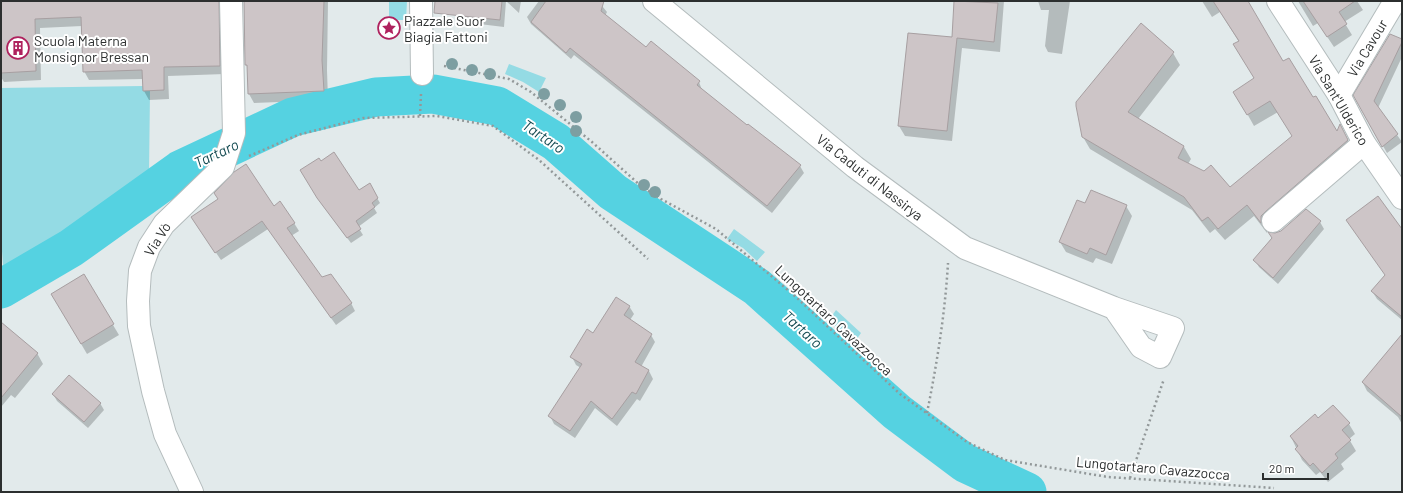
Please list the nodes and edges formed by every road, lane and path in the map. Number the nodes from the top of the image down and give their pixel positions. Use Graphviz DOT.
graph roads {
  1 [pos="231,1"];
  2 [pos="421,1"];
  3 [pos="654,1"];
  4 [pos="1278,1"];
  5 [pos="1395,1"];
  6 [pos="422,68"];
  7 [pos="1339,95"];
  8 [pos="1364,143"];
  9 [pos="223,167"];
  10 [pos="1402,198"];
  11 [pos="1273,221"];
  12 [pos="952,240"];
  13 [pos="648,259"];
  14 [pos="1114,308"];
  15 [pos="1160,357"];
  16 [pos="926,413"];
  17 [pos="1130,478"];
  18 [pos="1274,488"];
  19 [pos="192,492"];
  1 -- 9 [label="street, Via Vò"];
  2 -- 6 [label="street"];
  3 -- 12 [label="street, Via Caduti di Nassirya"];
  4 -- 7 [label="street, Via Sant'Ulderico"];
  5 -- 7 [label="street, Via Cavour"];
  6 -- 16 [label="path, Lungotartaro Cavazzocca"];
  7 -- 8 [label="street, Via Sant'Ulderico"];
  8 -- 10 [label="street, Via Sant'Ulderico"];
  8 -- 11 [label="street"];
  9 -- 13 [label="path"];
  9 -- 19 [label="street, Via Vò"];
  12 -- 14 [label="street, Via Caduti di Nassirya"];
  12 -- 16 [label="path"];
  14 -- 15 [label="street"];
  14 -- 15 [label="street, Via Caduti di Nassirya"];
  15 -- 17 [label="path"];
  16 -- 17 [label="path, Lungotartaro Cavazzocca"];
  17 -- 18 [label="path, Lungotartaro Cavazzocca"];
}
